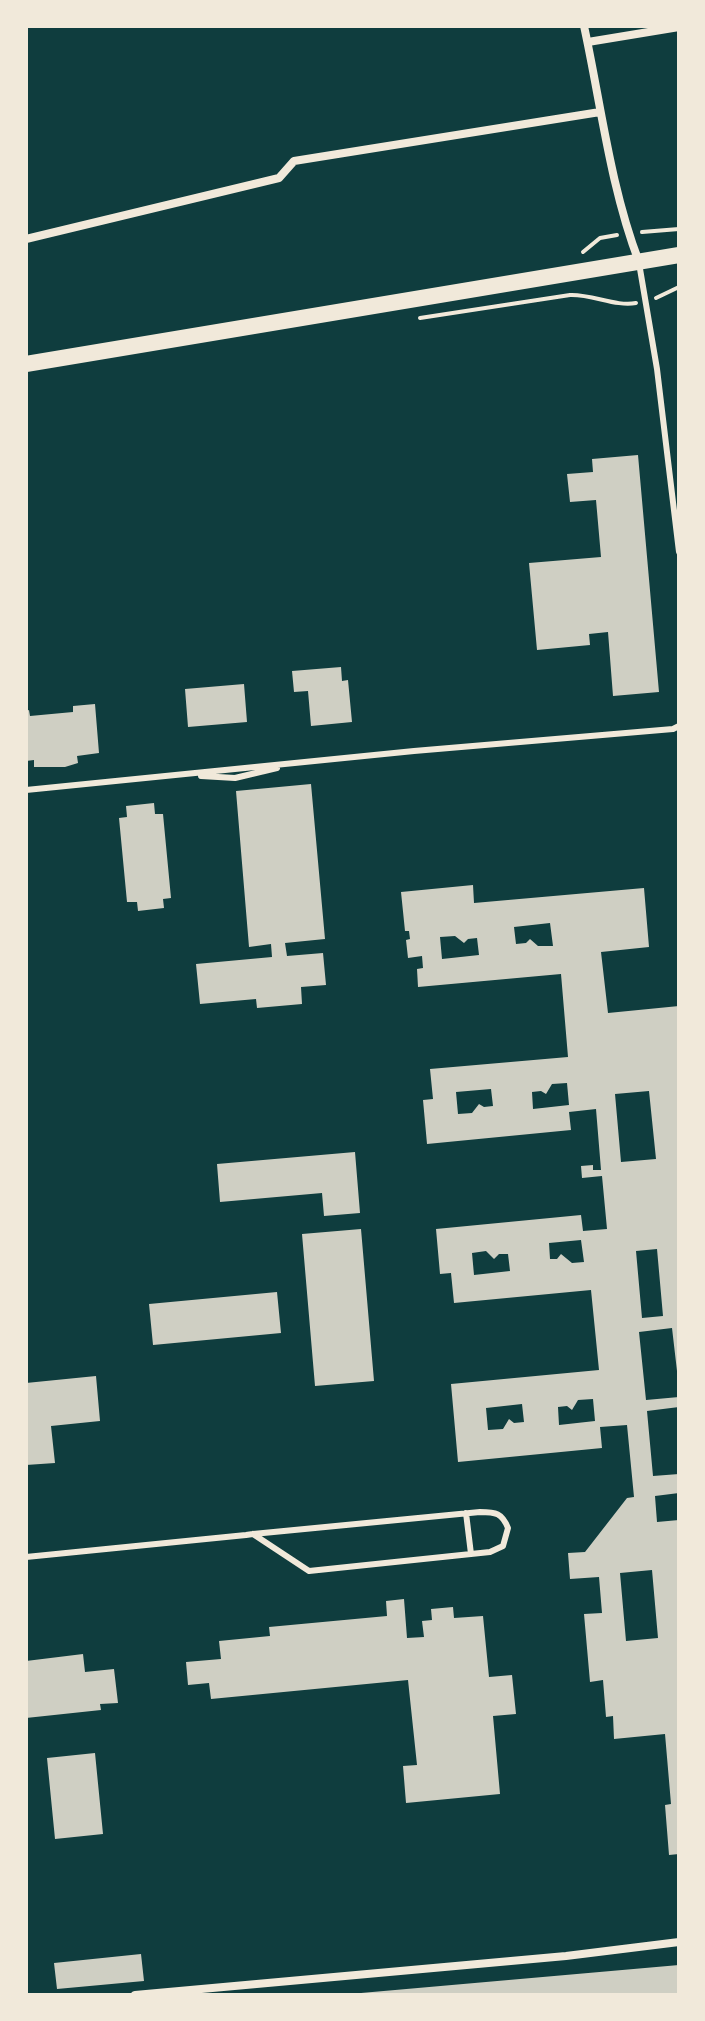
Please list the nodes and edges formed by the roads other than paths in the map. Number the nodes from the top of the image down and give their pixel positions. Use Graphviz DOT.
graph roads {
  1 [pos="584,26"];
  2 [pos="679,27"];
  3 [pos="588,42"];
  4 [pos="600,112"];
  5 [pos="26,239"];
  6 [pos="679,255"];
  7 [pos="639,262"];
  8 [pos="26,364"];
  9 [pos="679,552"];
  10 [pos="679,726"];
  11 [pos="26,790"];
  12 [pos="466,1513"];
  13 [pos="253,1534"];
  14 [pos="471,1554"];
  15 [pos="26,1557"];
  16 [pos="679,1942"];
  17 [pos="135,1995"];
  1 -- 3 [label="street"];
  2 -- 3 [label="street"];
  3 -- 4 [label="street"];
  4 -- 5 [label="street"];
  4 -- 7 [label="street"];
  6 -- 7 [label="main road"];
  7 -- 8 [label="main road"];
  7 -- 9 [label="lane"];
  10 -- 11 [label="lane"];
  12 -- 13 [label="lane"];
  12 -- 14 [label="lane"];
  12 -- 14 [label="lane"];
  13 -- 14 [label="lane"];
  13 -- 15 [label="lane"];
  16 -- 17 [label="street"];
}
